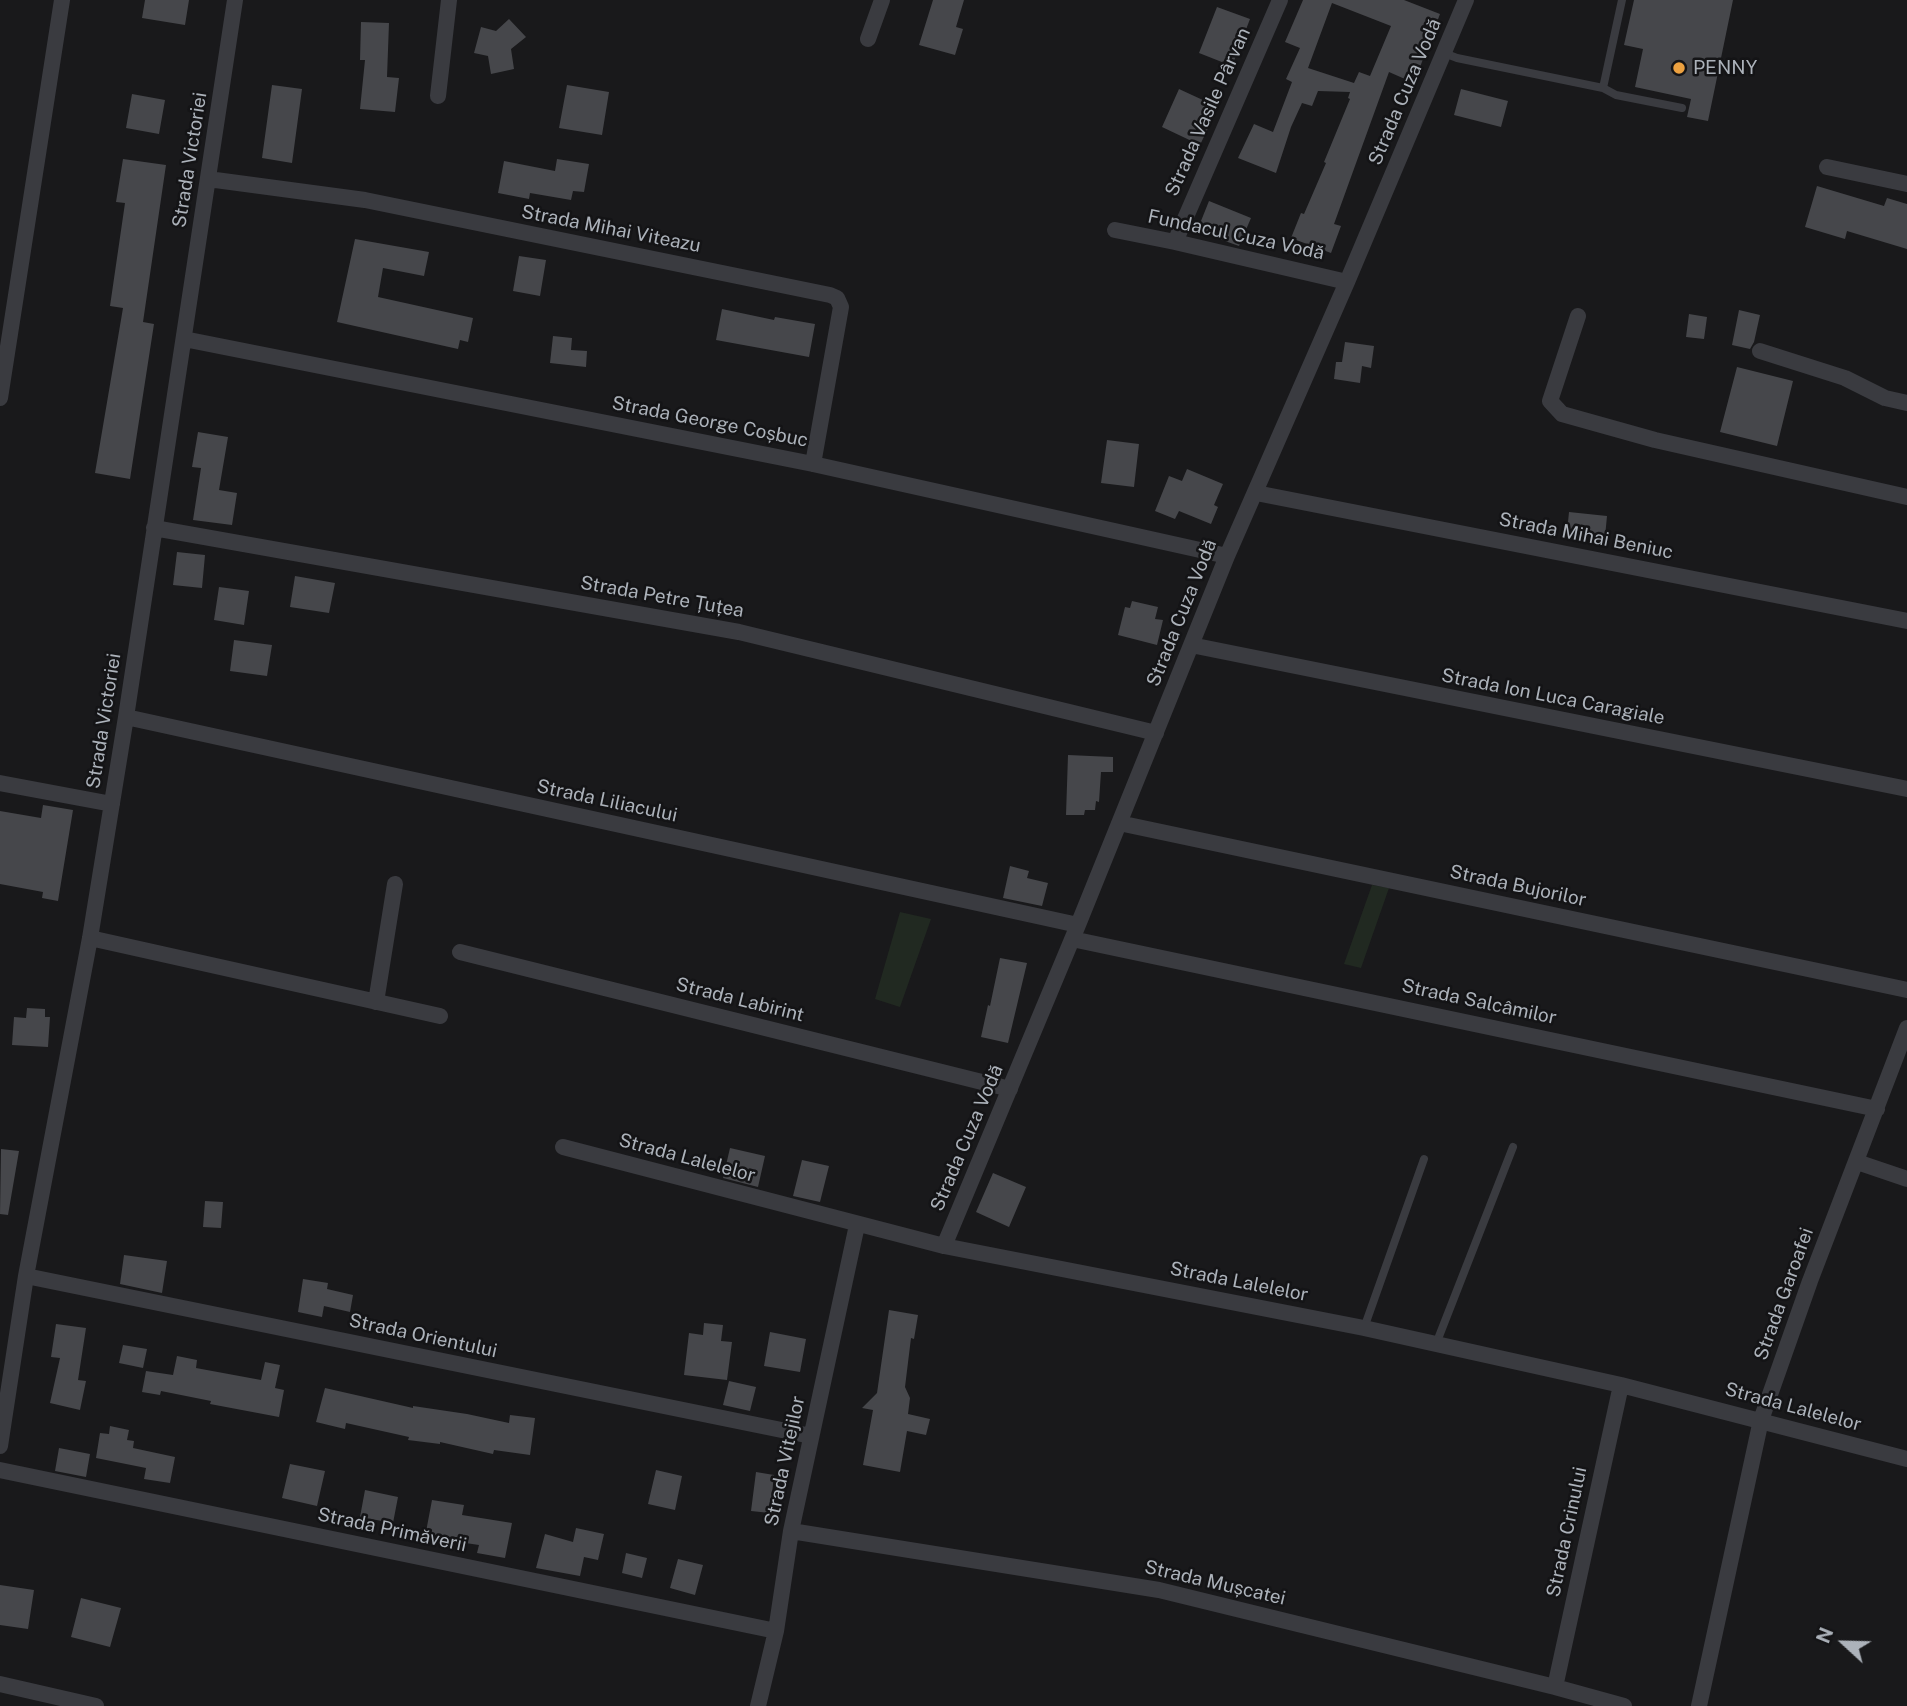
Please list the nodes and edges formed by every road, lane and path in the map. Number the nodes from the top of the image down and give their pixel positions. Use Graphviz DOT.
graph roads {
  1 [pos="62,0"];
  2 [pos="235,0"];
  3 [pos="449,0"];
  4 [pos="882,0"];
  5 [pos="1280,0"];
  6 [pos="1466,0"];
  7 [pos="1622,0"];
  8 [pos="868,39"];
  9 [pos="1444,53"];
  10 [pos="1603,88"];
  11 [pos="438,96"];
  12 [pos="1682,107"];
  13 [pos="1827,167"];
  14 [pos="208,179"];
  15 [pos="1907,184"];
  16 [pos="1115,230"];
  17 [pos="1175,242"];
  18 [pos="1347,282"];
  19 [pos="1578,316"];
  20 [pos="184,339"];
  21 [pos="1760,351"];
  22 [pos="0,398"];
  23 [pos="1907,403"];
  24 [pos="813,464"];
  25 [pos="1256,493"];
  26 [pos="1907,497"];
  27 [pos="154,528"];
  28 [pos="1227,556"];
  29 [pos="1907,621"];
  30 [pos="1191,645"];
  31 [pos="127,717"];
  32 [pos="1156,733"];
  33 [pos="0,783"];
  34 [pos="1907,789"];
  35 [pos="112,804"];
  36 [pos="1119,823"];
  37 [pos="395,884"];
  38 [pos="1075,932"];
  39 [pos="90,937"];
  40 [pos="460,952"];
  41 [pos="1907,990"];
  42 [pos="376,1002"];
  43 [pos="440,1016"];
  44 [pos="1907,1028"];
  45 [pos="1010,1089"];
  46 [pos="1877,1109"];
  47 [pos="563,1147"];
  48 [pos="1514,1147"];
  49 [pos="1424,1159"];
  50 [pos="1857,1162"];
  51 [pos="1907,1179"];
  52 [pos="857,1225"];
  53 [pos="944,1246"];
  54 [pos="26,1276"];
  55 [pos="1364,1328"];
  56 [pos="1436,1344"];
  57 [pos="1620,1385"];
  58 [pos="1761,1420"];
  59 [pos="811,1437"];
  60 [pos="0,1446"];
  61 [pos="1907,1459"];
  62 [pos="0,1470"];
  63 [pos="791,1531"];
  64 [pos="776,1631"];
  65 [pos="0,1684"];
  66 [pos="1555,1687"];
  67 [pos="96,1706"];
  68 [pos="758,1706"];
  69 [pos="1624,1706"];
  70 [pos="1699,1706"];
  1 -- 22 [label="street"];
  2 -- 14 [label="street, Strada Victoriei"];
  3 -- 11 [label="street"];
  4 -- 8 [label="street"];
  5 -- 17 [label="street, Strada Vasile Pârvan"];
  6 -- 9 [label="street, Strada Cuza Vodă"];
  7 -- 10 [label="lane"];
  9 -- 10 [label="lane"];
  9 -- 18 [label="street, Strada Cuza Vodă"];
  10 -- 12 [label="lane"];
  13 -- 15 [label="street"];
  14 -- 20 [label="street, Strada Victoriei"];
  14 -- 24 [label="street, Strada Mihai Viteazu"];
  16 -- 17 [label="street, Fundacul Cuza Vodă"];
  17 -- 18 [label="street, Fundacul Cuza Vodă"];
  18 -- 25 [label="street, Strada Cuza Vodă"];
  19 -- 26 [label="street"];
  20 -- 24 [label="street, Strada George Coșbuc"];
  20 -- 27 [label="street, Strada Victoriei"];
  21 -- 23 [label="street"];
  24 -- 28 [label="street, Strada George Coșbuc"];
  25 -- 28 [label="street, Strada Cuza Vodă"];
  25 -- 29 [label="street, Strada Mihai Beniuc"];
  27 -- 31 [label="street, Strada Victoriei"];
  27 -- 32 [label="street, Strada Petre Țuțea"];
  28 -- 30 [label="street, Strada Cuza Vodă"];
  30 -- 32 [label="street, Strada Cuza Vodă"];
  30 -- 34 [label="street, Strada Ion Luca Caragiale"];
  31 -- 35 [label="street, Strada Victoriei"];
  31 -- 38 [label="street, Strada Liliacului"];
  32 -- 36 [label="street, Strada Cuza Vodă"];
  33 -- 35 [label="street"];
  35 -- 39 [label="street, Strada Victoriei"];
  36 -- 38 [label="street, Strada Cuza Vodă"];
  36 -- 41 [label="street, Strada Bujorilor"];
  37 -- 42 [label="street"];
  38 -- 45 [label="street, Strada Cuza Vodă"];
  38 -- 46 [label="street, Strada Salcâmilor"];
  39 -- 42 [label="street"];
  39 -- 54 [label="street, Strada Victoriei"];
  40 -- 45 [label="street, Strada Labirint"];
  42 -- 43 [label="street"];
  44 -- 46 [label="street, Strada Garoafei"];
  45 -- 53 [label="street, Strada Cuza Vodă"];
  46 -- 50 [label="street, Strada Garoafei"];
  47 -- 52 [label="street, Strada Lalelelor"];
  48 -- 56 [label="lane"];
  49 -- 55 [label="lane"];
  50 -- 51 [label="street"];
  50 -- 58 [label="street, Strada Garoafei"];
  52 -- 53 [label="street, Strada Lalelelor"];
  52 -- 59 [label="street, Strada Vitejilor"];
  53 -- 55 [label="street, Strada Lalelelor"];
  54 -- 59 [label="street, Strada Orientului"];
  54 -- 60 [label="street, Strada Victoriei"];
  55 -- 56 [label="street, Strada Lalelelor"];
  56 -- 57 [label="street, Strada Lalelelor"];
  57 -- 58 [label="street, Strada Lalelelor"];
  57 -- 66 [label="street, Strada Crinului"];
  58 -- 61 [label="street, Strada Lalelelor"];
  58 -- 70 [label="street, Strada Garoafei"];
  59 -- 63 [label="street, Strada Vitejilor"];
  62 -- 64 [label="street, Strada Primăverii"];
  63 -- 64 [label="street, Strada Vitejilor"];
  63 -- 66 [label="street, Strada Mușcatei"];
  64 -- 68 [label="street, Strada Vitejilor"];
  65 -- 67 [label="street"];
  66 -- 69 [label="street, Strada Mușcatei"];
}
